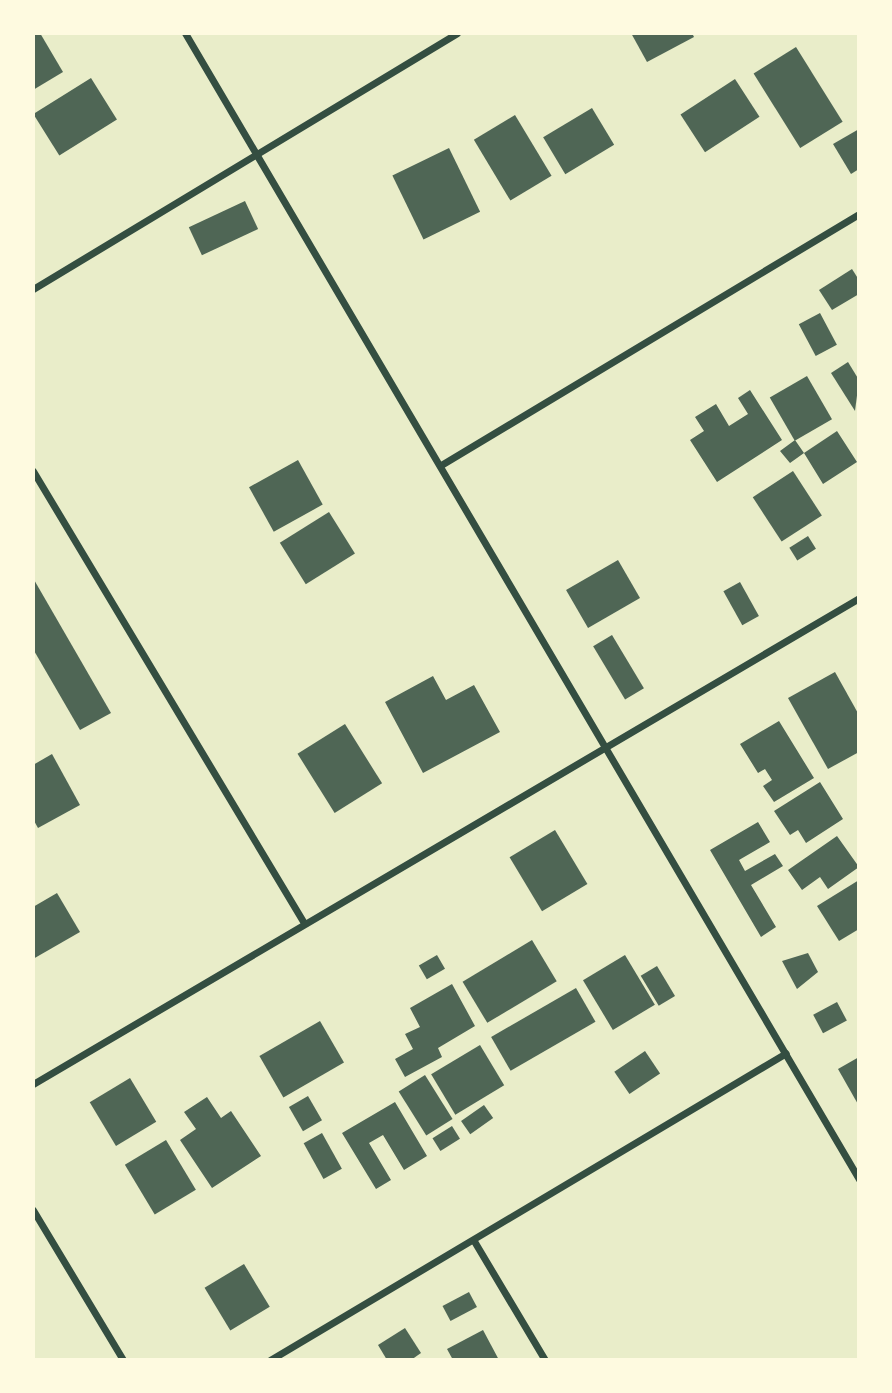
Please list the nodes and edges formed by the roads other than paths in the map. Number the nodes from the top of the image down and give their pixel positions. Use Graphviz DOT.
graph roads {
  1 [pos="185,33"];
  2 [pos="457,33"];
  3 [pos="258,156"];
  4 [pos="859,215"];
  5 [pos="33,289"];
  6 [pos="441,465"];
  7 [pos="33,471"];
  8 [pos="859,598"];
  9 [pos="606,747"];
  10 [pos="304,923"];
  11 [pos="786,1053"];
  12 [pos="33,1084"];
  13 [pos="859,1179"];
  14 [pos="33,1210"];
  15 [pos="474,1241"];
  16 [pos="123,1360"];
  17 [pos="270,1360"];
  18 [pos="545,1360"];
  1 -- 3 [label="street"];
  2 -- 3 [label="street"];
  3 -- 5 [label="street"];
  3 -- 6 [label="street"];
  4 -- 6 [label="street"];
  6 -- 9 [label="street"];
  7 -- 10 [label="street"];
  8 -- 9 [label="street"];
  9 -- 10 [label="street"];
  9 -- 11 [label="street"];
  10 -- 12 [label="street"];
  11 -- 13 [label="street"];
  11 -- 15 [label="street"];
  14 -- 16 [label="street"];
  15 -- 17 [label="street"];
  15 -- 18 [label="street"];
}
